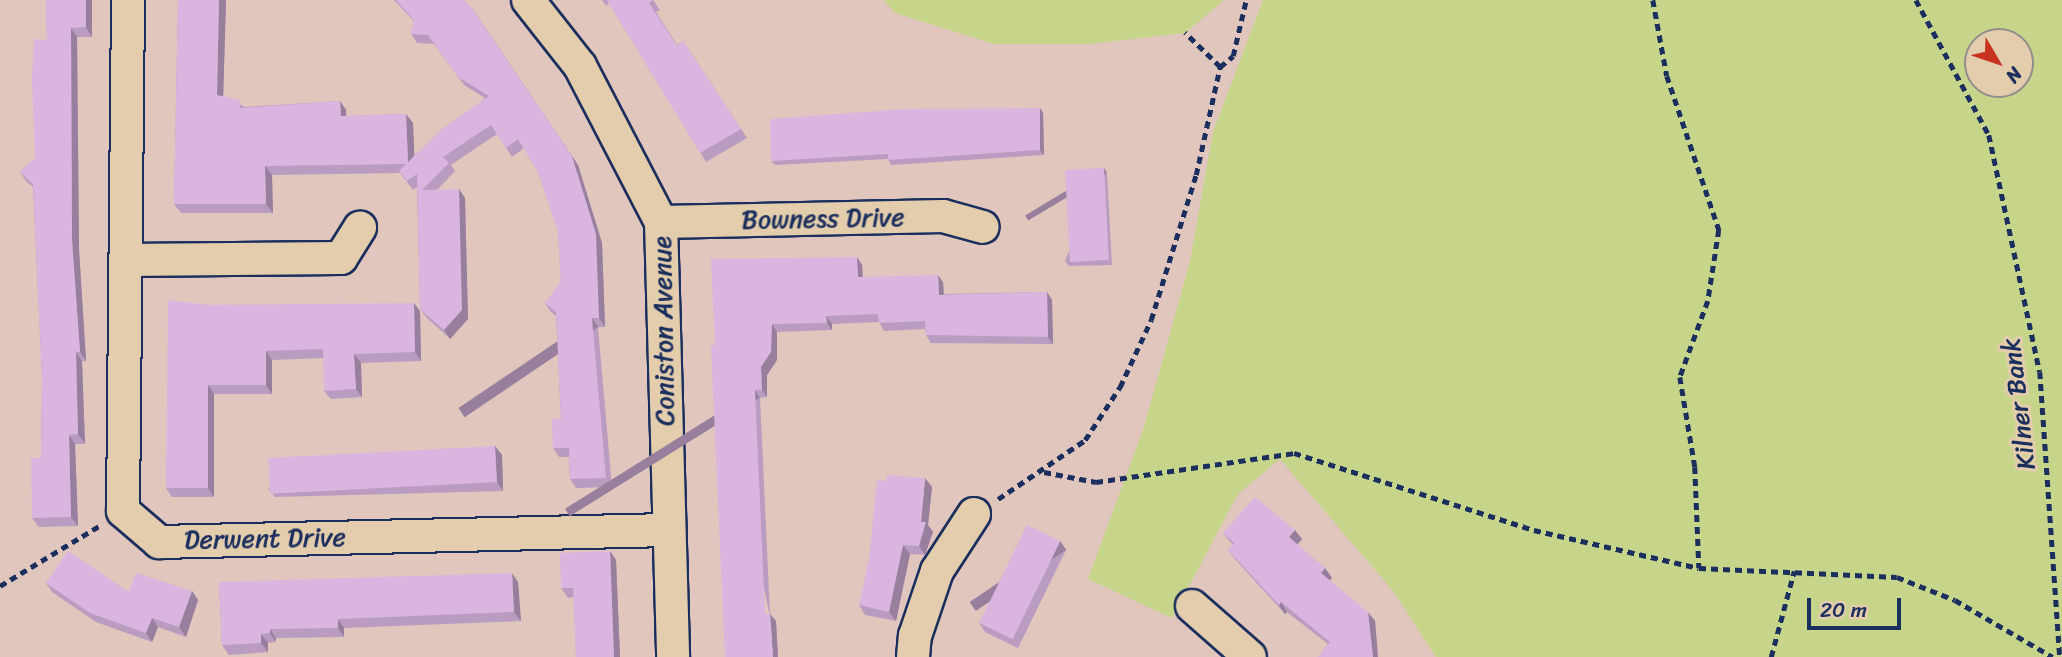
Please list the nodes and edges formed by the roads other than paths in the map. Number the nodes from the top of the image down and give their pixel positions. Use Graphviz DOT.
graph roads {
  1 [pos="128,0"];
  2 [pos="528,0"];
  3 [pos="661,222"];
  4 [pos="360,227"];
  5 [pos="984,227"];
  6 [pos="125,260"];
  7 [pos="974,514"];
  8 [pos="668,530"];
  9 [pos="1192,606"];
  10 [pos="673,657"];
  11 [pos="914,657"];
  12 [pos="1250,657"];
  1 -- 6 [label="street"];
  2 -- 3 [label="street, Coniston Avenue"];
  3 -- 5 [label="street, Bowness Drive"];
  3 -- 8 [label="street, Coniston Avenue"];
  4 -- 6 [label="street"];
  6 -- 8 [label="street, Derwent Drive"];
  7 -- 11 [label="street"];
  8 -- 10 [label="street, Coniston Avenue"];
  9 -- 12 [label="street"];
}
